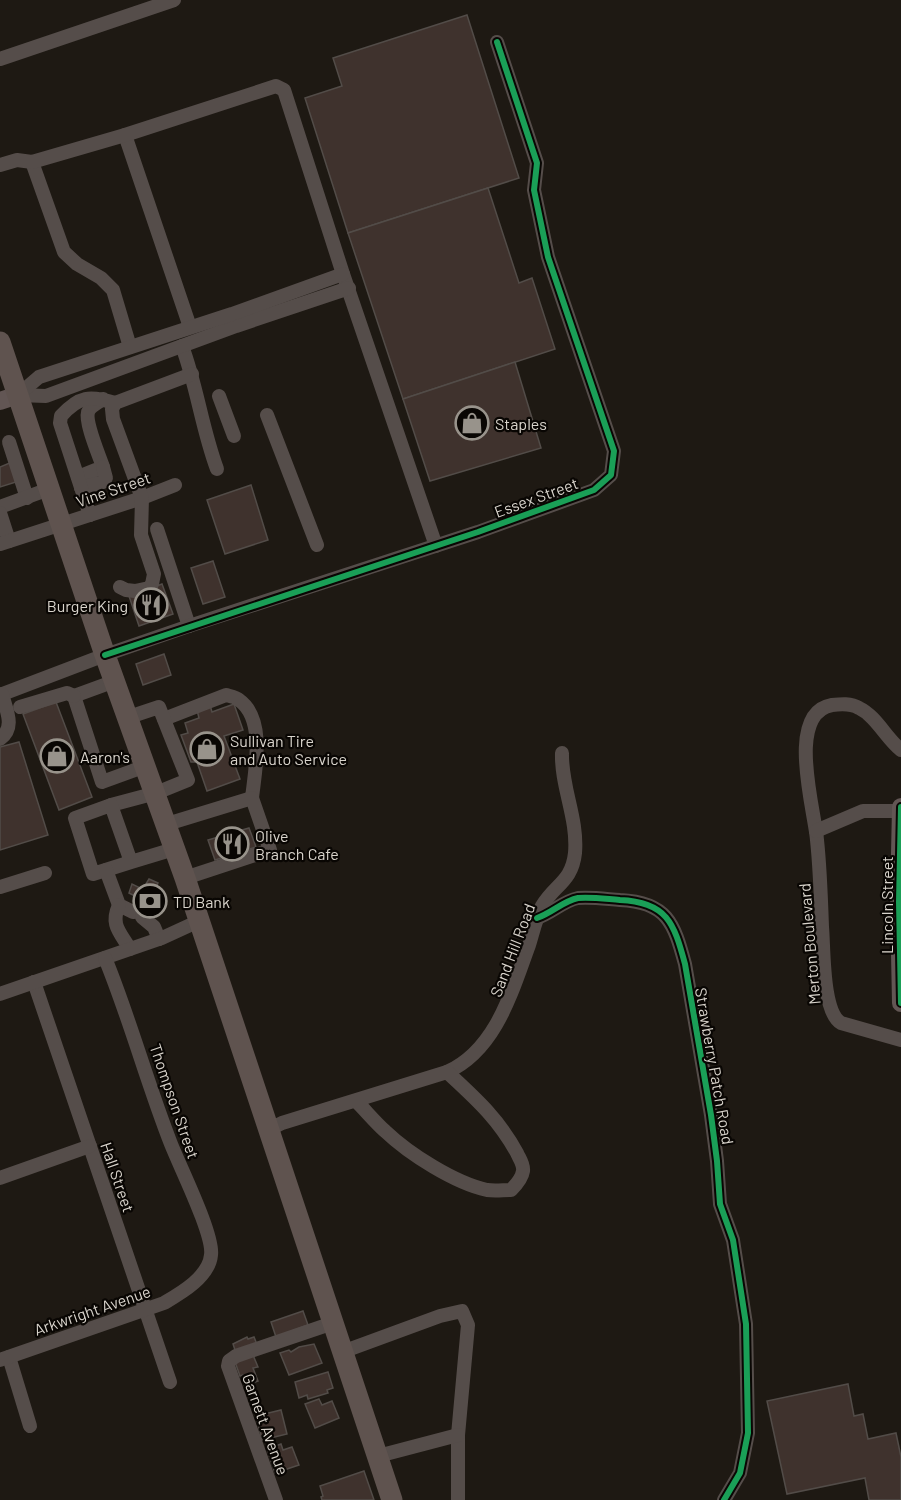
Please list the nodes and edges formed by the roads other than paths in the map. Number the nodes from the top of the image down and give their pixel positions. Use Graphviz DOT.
graph roads {
  1 [pos="174,0"];
  2 [pos="496,42"];
  3 [pos="0,59"];
  4 [pos="125,135"];
  5 [pos="32,162"];
  6 [pos="0,165"];
  7 [pos="344,274"];
  8 [pos="349,288"];
  9 [pos="234,320"];
  10 [pos="190,327"];
  11 [pos="0,342"];
  12 [pos="182,346"];
  13 [pos="130,347"];
  14 [pos="192,374"];
  15 [pos="219,396"];
  16 [pos="9,398"];
  17 [pos="109,401"];
  18 [pos="267,415"];
  19 [pos="31,433"];
  20 [pos="234,436"];
  21 [pos="5,444"];
  22 [pos="218,469"];
  23 [pos="79,482"];
  24 [pos="175,485"];
  25 [pos="50,489"];
  26 [pos="27,498"];
  27 [pos="142,498"];
  28 [pos="0,507"];
  29 [pos="0,513"];
  30 [pos="90,515"];
  31 [pos="61,524"];
  32 [pos="157,529"];
  33 [pos="5,543"];
  34 [pos="317,545"];
  35 [pos="436,546"];
  36 [pos="120,587"];
  37 [pos="189,626"];
  38 [pos="105,655"];
  39 [pos="115,681"];
  40 [pos="1,695"];
  41 [pos="74,696"];
  42 [pos="20,707"];
  43 [pos="129,717"];
  44 [pos="164,719"];
  45 [pos="0,739"];
  46 [pos="901,750"];
  47 [pos="562,753"];
  48 [pos="146,766"];
  49 [pos="116,776"];
  50 [pos="156,793"];
  51 [pos="252,798"];
  52 [pos="118,803"];
  53 [pos="901,809"];
  54 [pos="167,824"];
  55 [pos="816,831"];
  56 [pos="174,849"];
  57 [pos="131,862"];
  58 [pos="106,870"];
  59 [pos="45,873"];
  60 [pos="185,878"];
  61 [pos="0,887"];
  62 [pos="119,905"];
  63 [pos="537,918"];
  64 [pos="199,921"];
  65 [pos="159,939"];
  66 [pos="130,949"];
  67 [pos="105,958"];
  68 [pos="34,982"];
  69 [pos="0,994"];
  70 [pos="901,1003"];
  71 [pos="901,1040"];
  72 [pos="447,1072"];
  73 [pos="356,1101"];
  74 [pos="268,1130"];
  75 [pos="90,1146"];
  76 [pos="0,1178"];
  77 [pos="211,1255"];
  78 [pos="146,1311"];
  79 [pos="333,1323"];
  80 [pos="342,1352"];
  81 [pos="4,1359"];
  82 [pos="170,1382"];
  83 [pos="30,1426"];
  84 [pos="458,1435"];
  85 [pos="378,1456"];
  86 [pos="276,1500"];
  87 [pos="393,1500"];
  88 [pos="458,1500"];
  89 [pos="724,1500"];
  1 -- 3 [label="street"];
  2 -- 35 [label="street, Essex Street"];
  4 -- 5 [label="street"];
  4 -- 7 [label="street"];
  4 -- 10 [label="street"];
  5 -- 6 [label="street"];
  5 -- 13 [label="street"];
  7 -- 8 [label="street"];
  7 -- 9 [label="street"];
  8 -- 9 [label="street"];
  8 -- 35 [label="street"];
  9 -- 10 [label="street"];
  9 -- 12 [label="street"];
  10 -- 13 [label="street"];
  11 -- 16 [label="highway"];
  12 -- 14 [label="street"];
  12 -- 16 [label="street"];
  13 -- 16 [label="street"];
  14 -- 17 [label="street"];
  14 -- 22 [label="street"];
  15 -- 20 [label="street"];
  16 -- 19 [label="highway"];
  17 -- 23 [label="street"];
  17 -- 23 [label="street"];
  17 -- 27 [label="street"];
  18 -- 34 [label="street"];
  19 -- 21 [label="street"];
  19 -- 25 [label="highway"];
  21 -- 26 [label="street"];
  23 -- 30 [label="street"];
  24 -- 27 [label="street, Vine Street"];
  25 -- 26 [label="street"];
  25 -- 31 [label="highway"];
  26 -- 28 [label="street"];
  27 -- 30 [label="street, Vine Street"];
  27 -- 36 [label="street"];
  29 -- 33 [label="street"];
  30 -- 31 [label="street, Vine Street"];
  31 -- 33 [label="street, Vine Street"];
  31 -- 38 [label="highway"];
  32 -- 37 [label="street"];
  35 -- 37 [label="street, Essex Street"];
  37 -- 38 [label="street, Essex Street"];
  38 -- 39 [label="highway"];
  38 -- 40 [label="street, Essex Street"];
  39 -- 41 [label="street"];
  39 -- 43 [label="highway"];
  40 -- 45 [label="street"];
  41 -- 42 [label="street"];
  41 -- 49 [label="street"];
  43 -- 44 [label="street"];
  43 -- 48 [label="highway"];
  44 -- 50 [label="street"];
  44 -- 51 [label="street"];
  46 -- 55 [label="street, Merton Boulevard"];
  47 -- 63 [label="street, Sand Hill Road"];
  48 -- 49 [label="street"];
  48 -- 50 [label="highway"];
  49 -- 52 [label="street"];
  50 -- 52 [label="street"];
  50 -- 54 [label="highway"];
  51 -- 54 [label="street"];
  51 -- 60 [label="street"];
  52 -- 57 [label="street"];
  52 -- 58 [label="street"];
  53 -- 55 [label="street"];
  53 -- 70 [label="main road, Lincoln Street"];
  54 -- 56 [label="highway"];
  55 -- 71 [label="street, Merton Boulevard"];
  56 -- 57 [label="street"];
  56 -- 60 [label="highway"];
  57 -- 58 [label="street"];
  58 -- 62 [label="street"];
  59 -- 61 [label="street"];
  60 -- 64 [label="highway"];
  62 -- 65 [label="street"];
  62 -- 66 [label="street"];
  63 -- 72 [label="street, Sand Hill Road"];
  63 -- 89 [label="street, Strawberry Patch Road"];
  64 -- 65 [label="street"];
  64 -- 74 [label="highway"];
  65 -- 66 [label="street"];
  66 -- 67 [label="street"];
  67 -- 68 [label="street"];
  67 -- 77 [label="street, Thompson Street"];
  68 -- 69 [label="street"];
  68 -- 75 [label="street, Hall Street"];
  72 -- 73 [label="street, Sand Hill Road"];
  72 -- 73 [label="street"];
  73 -- 74 [label="street, Sand Hill Road"];
  74 -- 79 [label="highway"];
  75 -- 76 [label="street"];
  75 -- 78 [label="street, Hall Street"];
  77 -- 78 [label="street, Arkwright Avenue"];
  78 -- 81 [label="street, Arkwright Avenue"];
  78 -- 82 [label="street, Hall Street"];
  79 -- 80 [label="highway"];
  79 -- 86 [label="street, Garnett Avenue"];
  80 -- 84 [label="street"];
  80 -- 85 [label="highway"];
  81 -- 83 [label="street"];
  84 -- 85 [label="street"];
  84 -- 88 [label="street"];
  85 -- 87 [label="highway"];
}
